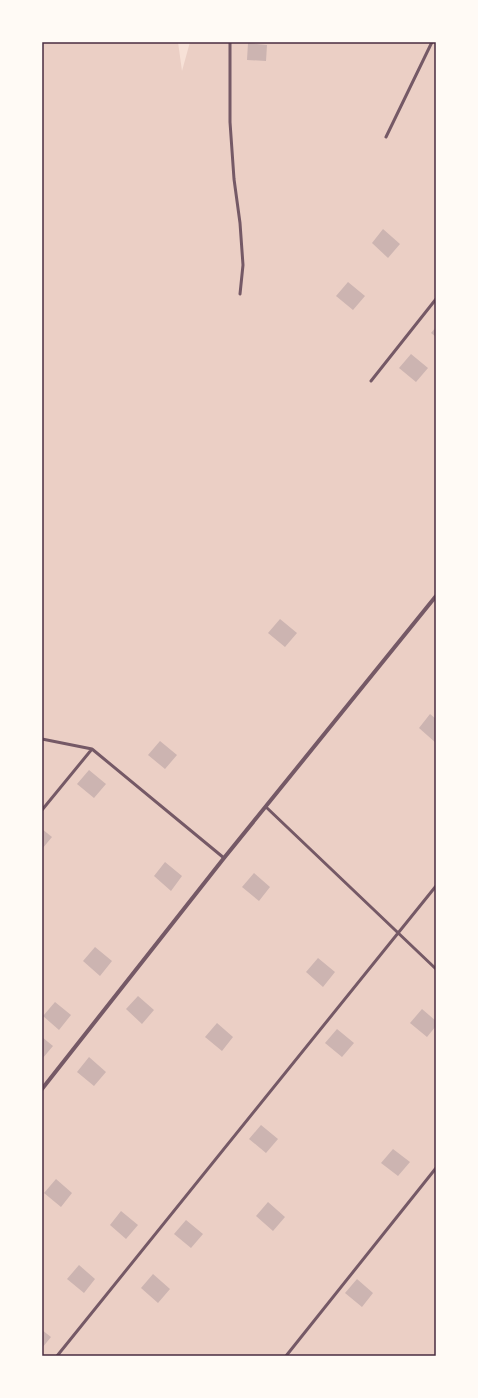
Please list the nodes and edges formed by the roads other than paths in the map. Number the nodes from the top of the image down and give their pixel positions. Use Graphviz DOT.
graph roads {
  1 [pos="230,42"];
  2 [pos="432,42"];
  3 [pos="386,137"];
  4 [pos="240,294"];
  5 [pos="436,299"];
  6 [pos="371,380"];
  7 [pos="436,596"];
  8 [pos="42,739"];
  9 [pos="92,749"];
  10 [pos="266,807"];
  11 [pos="42,810"];
  12 [pos="224,858"];
  13 [pos="436,886"];
  14 [pos="398,934"];
  15 [pos="436,970"];
  16 [pos="42,1089"];
  17 [pos="436,1168"];
  18 [pos="57,1356"];
  19 [pos="286,1356"];
  1 -- 4 [label="lane"];
  2 -- 3 [label="lane"];
  5 -- 6 [label="lane"];
  7 -- 10 [label="street"];
  8 -- 9 [label="lane"];
  9 -- 11 [label="lane"];
  9 -- 12 [label="lane"];
  10 -- 12 [label="street"];
  10 -- 14 [label="lane"];
  12 -- 16 [label="street"];
  13 -- 14 [label="lane"];
  14 -- 15 [label="lane"];
  14 -- 18 [label="lane"];
  17 -- 19 [label="lane"];
}
